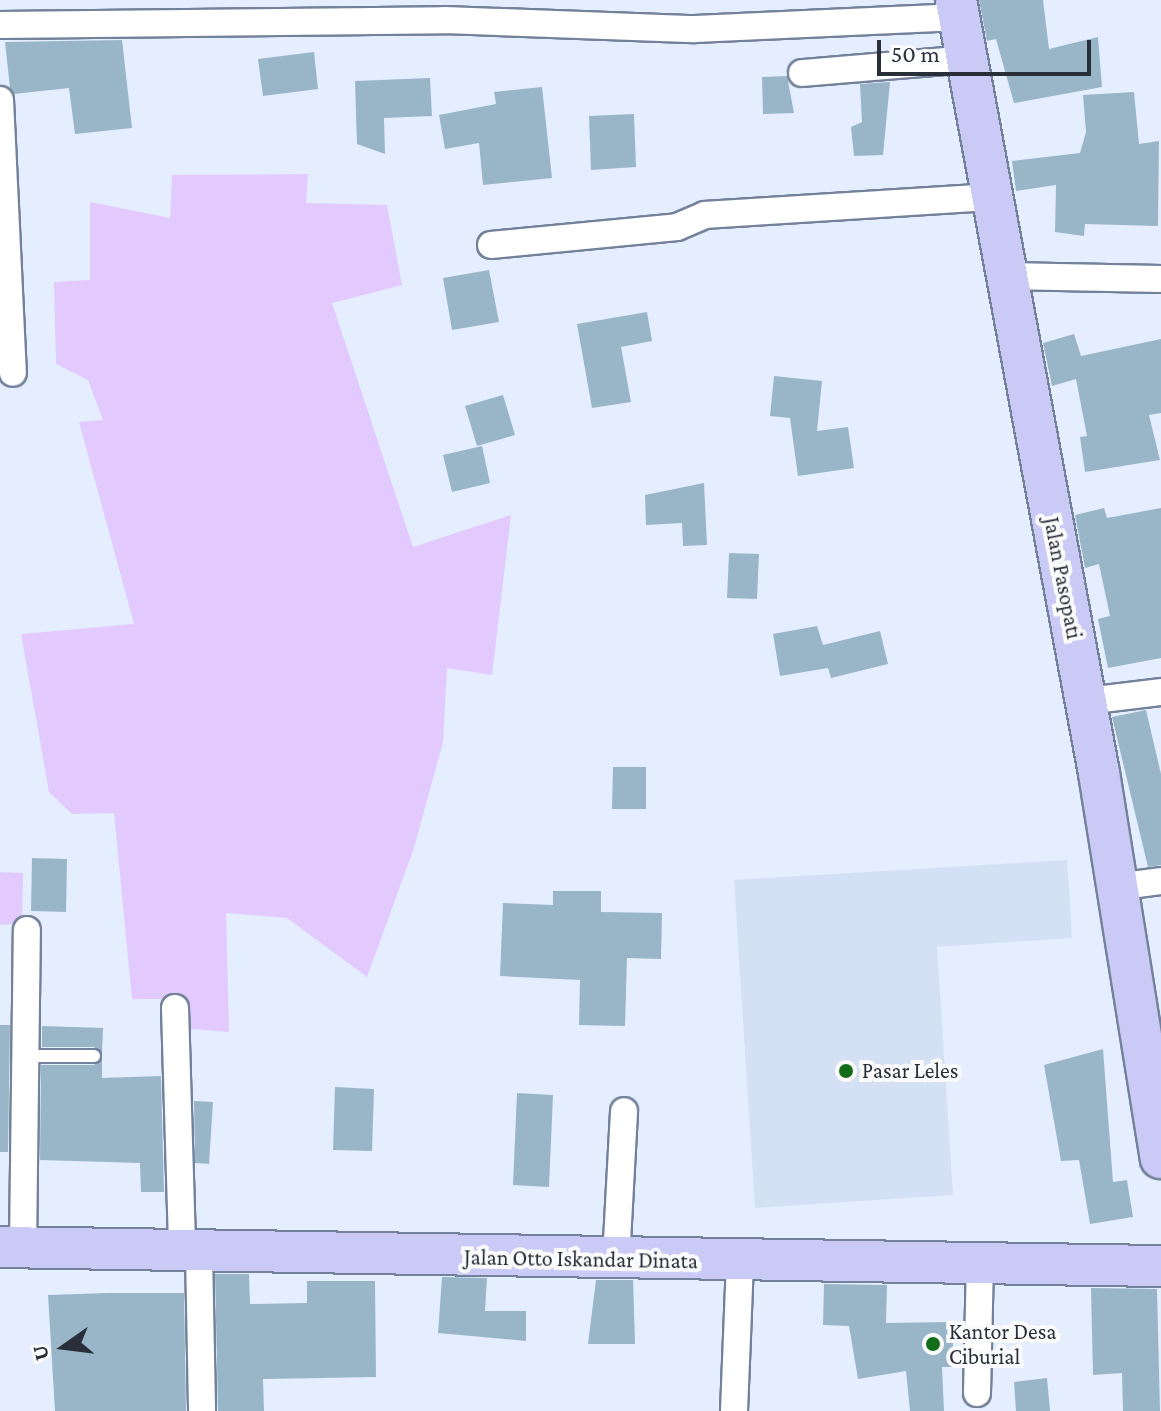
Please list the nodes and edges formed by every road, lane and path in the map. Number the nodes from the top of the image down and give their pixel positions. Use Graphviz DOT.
graph roads {
  1 [pos="958,9"];
  2 [pos="0,25"];
  3 [pos="968,59"];
  4 [pos="802,73"];
  5 [pos="0,100"];
  6 [pos="992,197"];
  7 [pos="491,245"];
  8 [pos="1006,276"];
  9 [pos="1161,279"];
  10 [pos="13,373"];
  11 [pos="1161,692"];
  12 [pos="1086,701"];
  13 [pos="1161,881"];
  14 [pos="1116,887"];
  15 [pos="27,930"];
  16 [pos="175,1008"];
  17 [pos="23,1056"];
  18 [pos="94,1056"];
  19 [pos="11,1082"];
  20 [pos="624,1111"];
  21 [pos="1161,1158"];
  22 [pos="11,1247"];
  23 [pos="190,1252"];
  24 [pos="616,1260"];
  25 [pos="980,1260"];
  26 [pos="740,1262"];
  27 [pos="1161,1266"];
  28 [pos="977,1393"];
  29 [pos="202,1411"];
  30 [pos="734,1411"];
  1 -- 2 [label="street"];
  1 -- 3 [label="main road, Jalan Pasopati"];
  3 -- 4 [label="street"];
  3 -- 6 [label="main road, Jalan Pasopati"];
  5 -- 10 [label="street"];
  6 -- 7 [label="street"];
  6 -- 8 [label="main road, Jalan Pasopati"];
  8 -- 9 [label="street"];
  8 -- 12 [label="main road, Jalan Pasopati"];
  11 -- 12 [label="street"];
  12 -- 14 [label="main road, Jalan Pasopati"];
  13 -- 14 [label="street"];
  14 -- 21 [label="main road, Jalan Pasopati"];
  15 -- 17 [label="street"];
  16 -- 23 [label="street"];
  17 -- 18 [label="lane"];
  17 -- 19 [label="street"];
  19 -- 22 [label="street"];
  20 -- 24 [label="street"];
  22 -- 23 [label="main road, Jalan Otto Iskandar Dinata"];
  23 -- 24 [label="main road, Jalan Otto Iskandar Dinata"];
  23 -- 29 [label="street"];
  24 -- 26 [label="main road, Jalan Otto Iskandar Dinata"];
  25 -- 26 [label="main road, Jalan Otto Iskandar Dinata"];
  25 -- 27 [label="main road, Jalan Otto Iskandar Dinata"];
  25 -- 28 [label="street"];
  26 -- 30 [label="street"];
}
